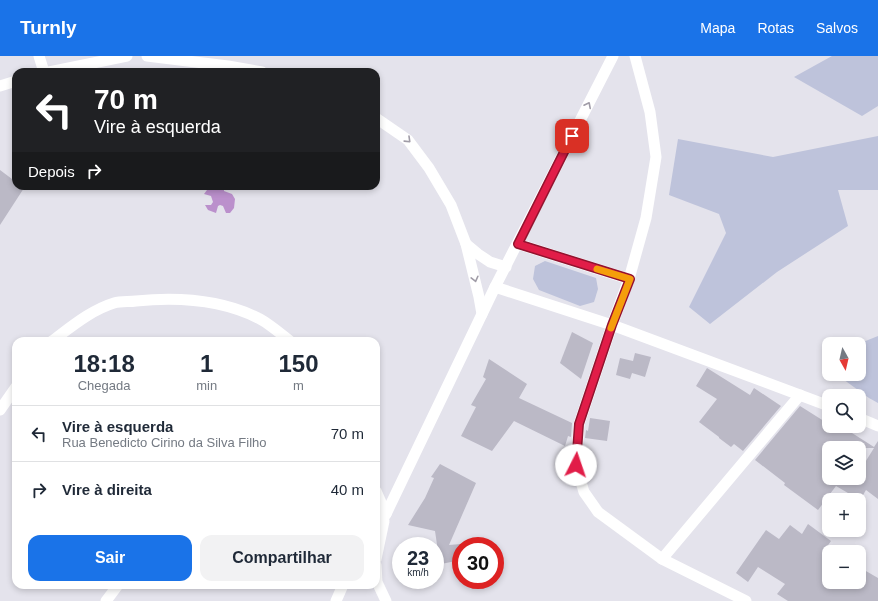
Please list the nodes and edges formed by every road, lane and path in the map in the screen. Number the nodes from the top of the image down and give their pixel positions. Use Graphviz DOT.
graph roads {
  1 [pos="39,56"];
  2 [pos="128,56"];
  3 [pos="147,56"];
  4 [pos="220,56"];
  5 [pos="613,56"];
  6 [pos="635,56"];
  7 [pos="228,66"];
  8 [pos="43,68"];
  9 [pos="69,68"];
  10 [pos="239,68"];
  11 [pos="12,82"];
  12 [pos="0,86"];
  13 [pos="380,121"];
  14 [pos="466,244"];
  15 [pos="518,244"];
  16 [pos="506,267"];
  17 [pos="630,279"];
  18 [pos="495,287"];
  19 [pos="482,314"];
  20 [pos="612,325"];
  21 [pos="58,337"];
  22 [pos="285,337"];
  23 [pos="12,392"];
  24 [pos="800,395"];
  25 [pos="822,403"];
  26 [pos="0,410"];
  27 [pos="866,421"];
  28 [pos="878,426"];
  29 [pos="380,500"];
  30 [pos="386,514"];
  31 [pos="380,522"];
  32 [pos="380,541"];
  33 [pos="662,559"];
  34 [pos="380,588"];
  35 [pos="115,589"];
  36 [pos="342,589"];
  37 [pos="344,589"];
  38 [pos="106,601"];
  39 [pos="336,601"];
  40 [pos="342,601"];
  41 [pos="386,601"];
  42 [pos="746,601"];
  1 -- 8 [label="street"];
  2 -- 9 [label="street"];
  3 -- 7 [label="street"];
  4 -- 7 [label="street"];
  15 -- 5 [label="street, one-way"];
  6 -- 17 [label="street"];
  7 -- 10 [label="street"];
  11 -- 12 [label="street"];
  13 -- 14 [label="street, one-way"];
  14 -- 16 [label="street"];
  14 -- 19 [label="street, one-way"];
  15 -- 16 [label="street"];
  15 -- 17 [label="street"];
  16 -- 18 [label="street"];
  17 -- 20 [label="street"];
  18 -- 19 [label="street"];
  18 -- 20 [label="street"];
  19 -- 30 [label="street"];
  20 -- 24 [label="street"];
  20 -- 33 [label="street"];
  21 -- 22 [label="street"];
  23 -- 26 [label="street"];
  24 -- 25 [label="street"];
  24 -- 33 [label="street"];
  27 -- 28 [label="street"];
  29 -- 30 [label="street"];
  30 -- 31 [label="street"];
  30 -- 32 [label="street"];
  33 -- 42 [label="street"];
  34 -- 41 [label="street"];
  35 -- 38 [label="street"];
  36 -- 39 [label="street"];
  37 -- 40 [label="street"];
}
